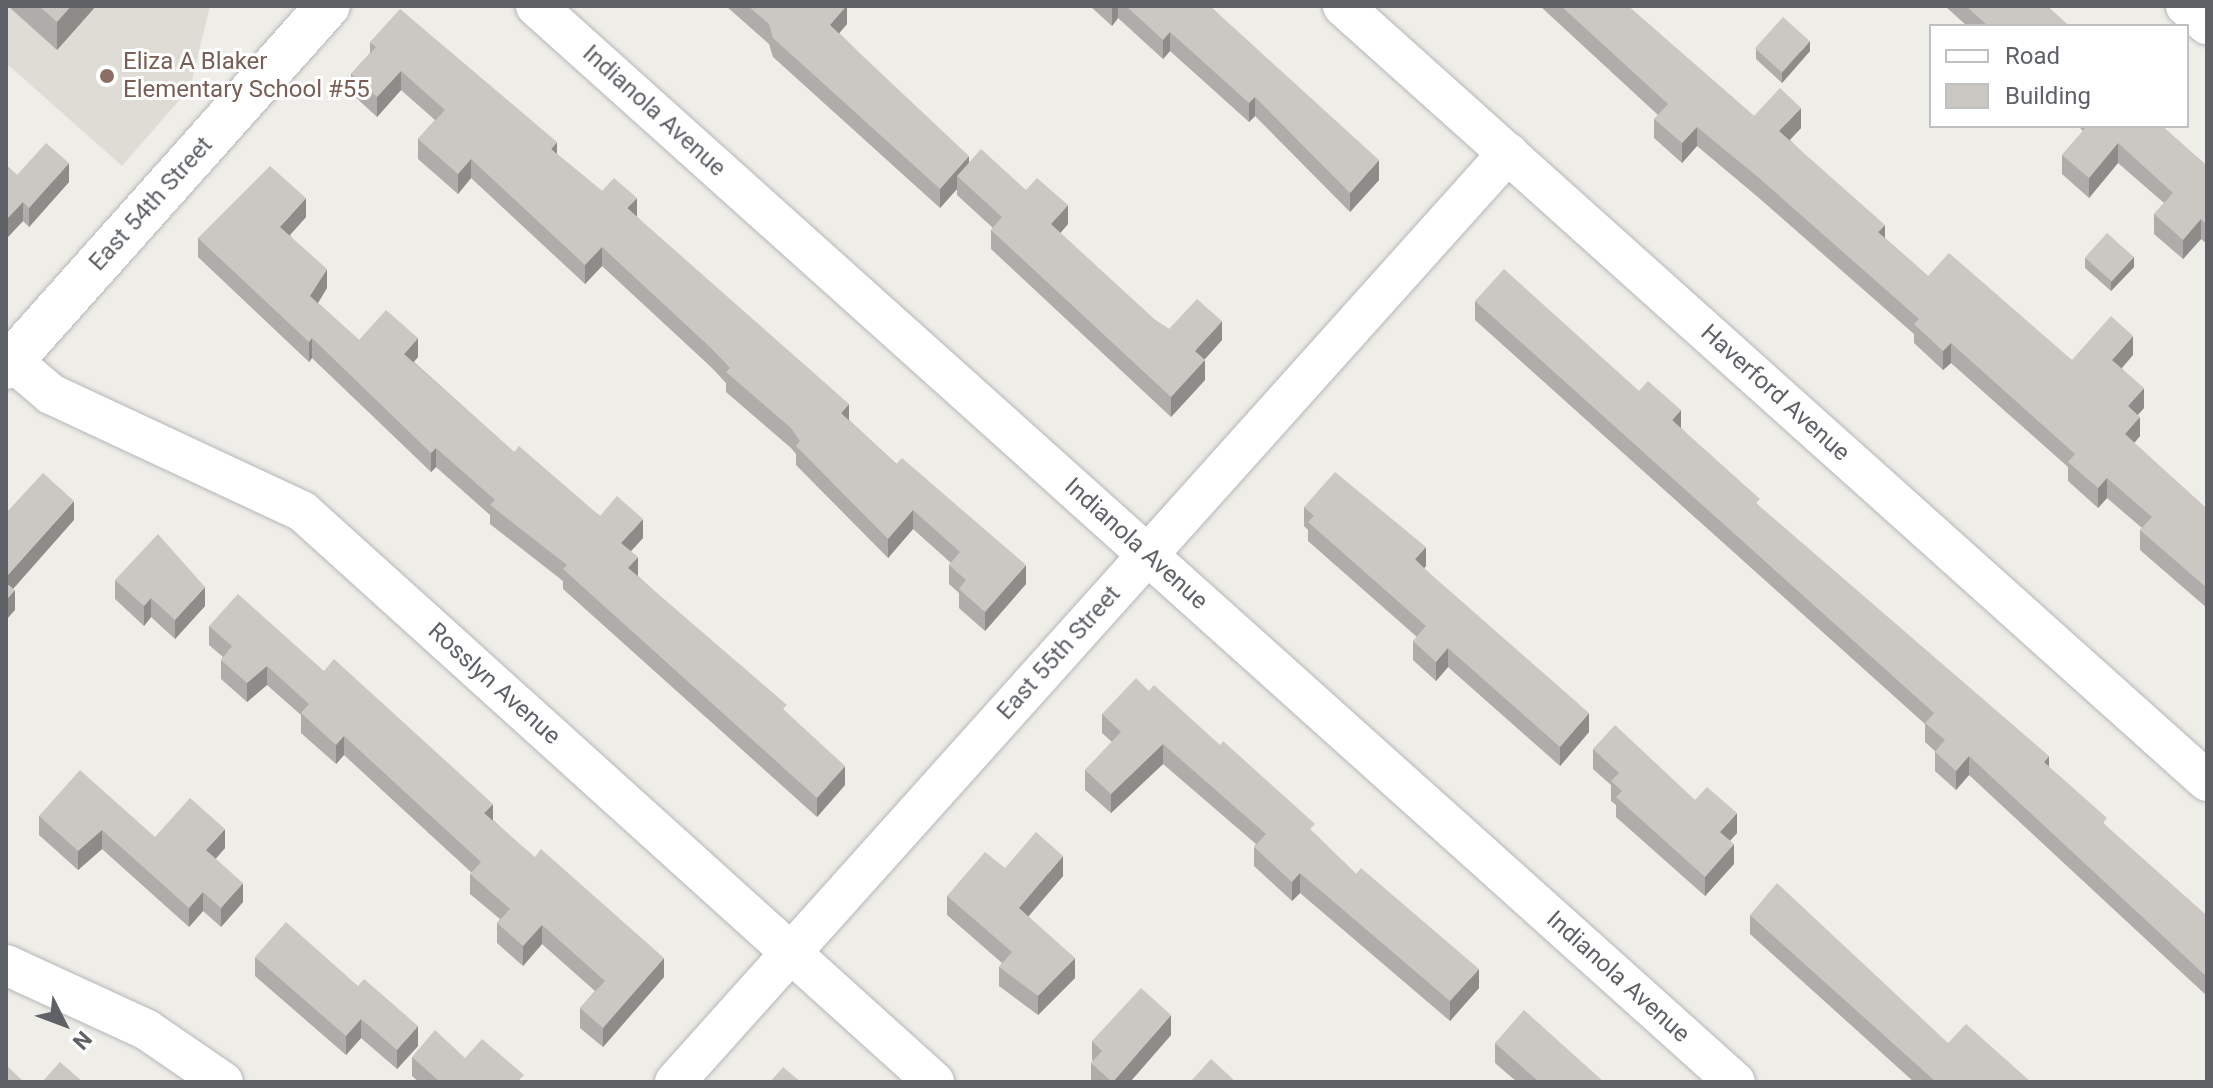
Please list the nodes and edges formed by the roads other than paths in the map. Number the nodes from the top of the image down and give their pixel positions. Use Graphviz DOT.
graph roads {
  1 [pos="328,6"];
  2 [pos="536,6"];
  3 [pos="1343,6"];
  4 [pos="2186,6"];
  5 [pos="2207,24"];
  6 [pos="1508,153"];
  7 [pos="8,361"];
  8 [pos="1148,554"];
  9 [pos="2207,781"];
  10 [pos="790,953"];
  11 [pos="6,965"];
  12 [pos="223,1082"];
  13 [pos="675,1082"];
  14 [pos="934,1082"];
  15 [pos="1735,1082"];
  1 -- 7 [label="street, East 54th Street"];
  2 -- 8 [label="street, Indianola Avenue"];
  3 -- 6 [label="street, Haverford Avenue"];
  4 -- 5 [label="street"];
  6 -- 8 [label="street, East 55th Street"];
  6 -- 9 [label="street, Haverford Avenue"];
  7 -- 10 [label="street, Rosslyn Avenue"];
  8 -- 10 [label="street, East 55th Street"];
  8 -- 15 [label="street, Indianola Avenue"];
  10 -- 13 [label="street, East 55th Street"];
  10 -- 14 [label="street, Rosslyn Avenue"];
  11 -- 12 [label="street"];
}
